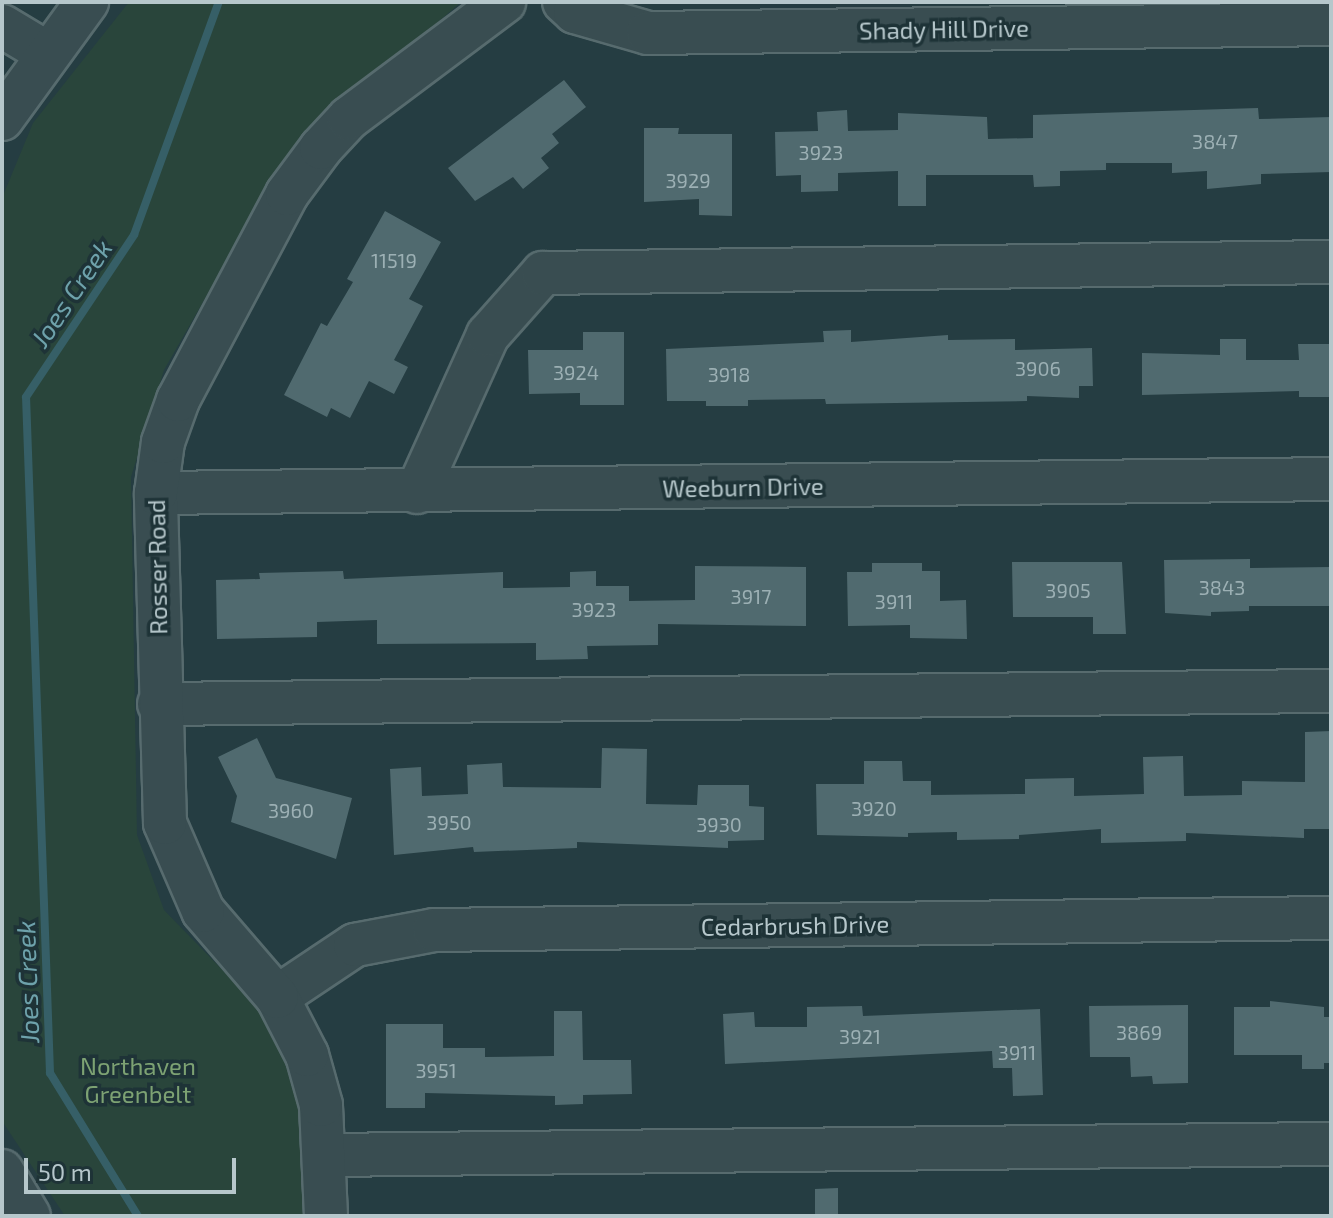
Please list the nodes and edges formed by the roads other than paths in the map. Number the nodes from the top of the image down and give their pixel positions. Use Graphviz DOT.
graph roads {
  1 [pos="87,2"];
  2 [pos="504,2"];
  3 [pos="564,2"];
  4 [pos="1331,24"];
  5 [pos="2,26"];
  6 [pos="47,53"];
  7 [pos="2,119"];
  8 [pos="1331,262"];
  9 [pos="1331,479"];
  10 [pos="417,492"];
  11 [pos="156,493"];
  12 [pos="1331,691"];
  13 [pos="159,704"];
  14 [pos="1331,918"];
  15 [pos="277,997"];
  16 [pos="1331,1144"];
  17 [pos="325,1155"];
  18 [pos="2,1171"];
  19 [pos="29,1216"];
  20 [pos="326,1216"];
  1 -- 6 [label="street"];
  2 -- 11 [label="street, Rosser Road"];
  3 -- 4 [label="street, Shady Hill Drive"];
  5 -- 6 [label="street"];
  6 -- 7 [label="street"];
  8 -- 10 [label="street"];
  9 -- 10 [label="street, Weeburn Drive"];
  10 -- 11 [label="street, Weeburn Drive"];
  11 -- 13 [label="street, Rosser Road"];
  12 -- 13 [label="street"];
  13 -- 15 [label="street, Rosser Road"];
  14 -- 15 [label="street, Cedarbrush Drive"];
  15 -- 17 [label="street, Rosser Road"];
  16 -- 17 [label="street"];
  17 -- 20 [label="street, Rosser Road"];
  18 -- 19 [label="street"];
}
